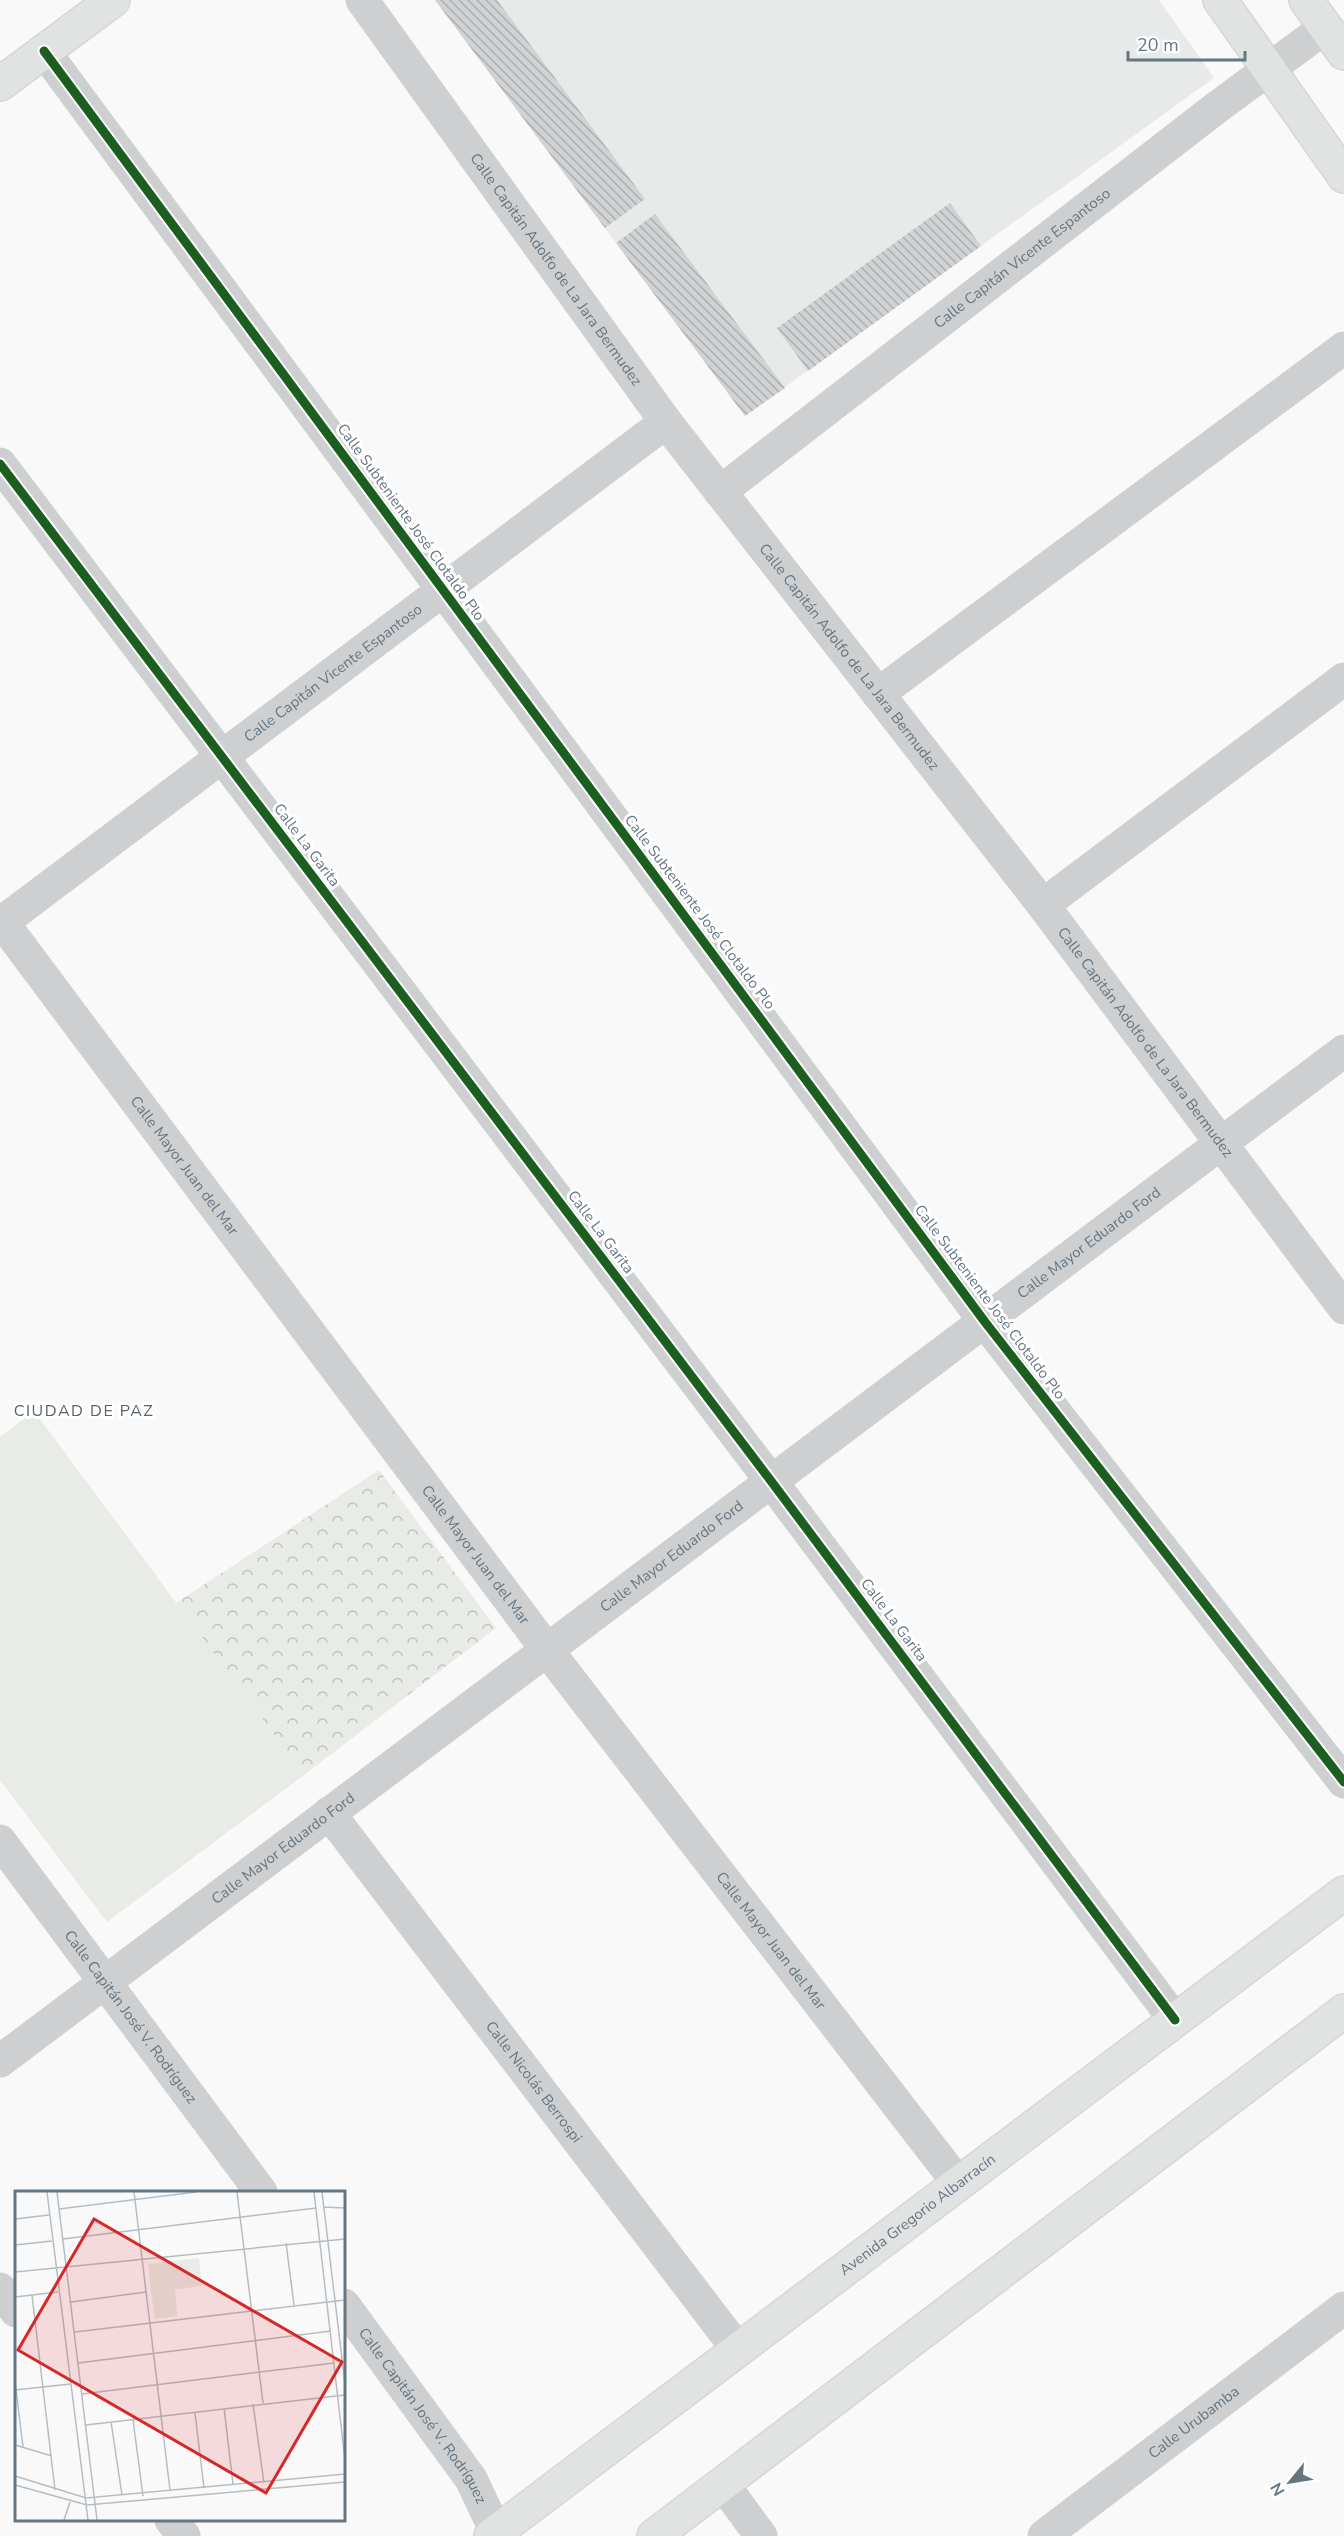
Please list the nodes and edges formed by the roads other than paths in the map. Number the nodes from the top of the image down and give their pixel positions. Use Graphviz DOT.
graph roads {
  1 [pos="113,0"];
  2 [pos="362,0"];
  3 [pos="1220,0"];
  4 [pos="1306,0"];
  5 [pos="1326,27"];
  6 [pos="44,51"];
  7 [pos="1344,53"];
  8 [pos="1268,68"];
  9 [pos="0,84"];
  10 [pos="1344,176"];
  11 [pos="1344,348"];
  12 [pos="666,422"];
  13 [pos="0,464"];
  14 [pos="720,492"];
  15 [pos="444,591"];
  16 [pos="1344,679"];
  17 [pos="878,694"];
  18 [pos="222,757"];
  19 [pos="1043,905"];
  20 [pos="1,922"];
  21 [pos="1344,1051"];
  22 [pos="1222,1143"];
  23 [pos="1344,1308"];
  24 [pos="985,1322"];
  25 [pos="771,1481"];
  26 [pos="547,1650"];
  27 [pos="1344,1782"];
  28 [pos="329,1814"];
  29 [pos="0,1841"];
  30 [pos="1344,1893"];
  31 [pos="106,1981"];
  32 [pos="1344,2011"];
  33 [pos="1175,2020"];
  34 [pos="0,2061"];
  35 [pos="958,2183"];
  36 [pos="260,2191"];
  37 [pos="0,2289"];
  38 [pos="345,2306"];
  39 [pos="1344,2308"];
  40 [pos="15,2310"];
  41 [pos="738,2350"];
  42 [pos="723,2484"];
  43 [pos="172,2521"];
  44 [pos="495,2535"];
  45 [pos="184,2536"];
  46 [pos="654,2536"];
  47 [pos="761,2536"];
  48 [pos="1044,2536"];
  1 -- 6 [label="street"];
  2 -- 12 [label="street, Calle Capitán Adolfo de La Jara Bermudez"];
  3 -- 8 [label="street"];
  4 -- 5 [label="street"];
  5 -- 7 [label="street"];
  5 -- 8 [label="street, Calle Capitán Vicente Espantoso"];
  6 -- 9 [label="street"];
  6 -- 15 [label="street, Calle Subteniente José Clotaldo Plo"];
  8 -- 10 [label="street"];
  8 -- 14 [label="street, Calle Capitán Vicente Espantoso"];
  11 -- 17 [label="street"];
  12 -- 14 [label="street, Calle Capitán Adolfo de La Jara Bermudez"];
  12 -- 15 [label="street, Calle Capitán Vicente Espantoso"];
  13 -- 18 [label="street, Calle La Garita"];
  14 -- 17 [label="street, Calle Capitán Adolfo de La Jara Bermudez"];
  15 -- 18 [label="street, Calle Capitán Vicente Espantoso"];
  15 -- 24 [label="street, Calle Subteniente José Clotaldo Plo"];
  16 -- 19 [label="street"];
  17 -- 19 [label="street, Calle Capitán Adolfo de La Jara Bermudez"];
  18 -- 20 [label="street, Calle Capitán Vicente Espantoso"];
  18 -- 25 [label="street, Calle La Garita"];
  19 -- 22 [label="street, Calle Capitán Adolfo de La Jara Bermudez"];
  20 -- 26 [label="street, Calle Mayor Juan del Mar"];
  21 -- 22 [label="street, Calle Mayor Eduardo Ford"];
  22 -- 23 [label="street, Calle Capitán Adolfo de La Jara Bermudez"];
  22 -- 24 [label="street, Calle Mayor Eduardo Ford"];
  24 -- 25 [label="street, Calle Mayor Eduardo Ford"];
  24 -- 27 [label="street, Calle Subteniente José Clotaldo Plo"];
  25 -- 26 [label="street, Calle Mayor Eduardo Ford"];
  25 -- 33 [label="street, Calle La Garita"];
  26 -- 28 [label="street, Calle Mayor Eduardo Ford"];
  26 -- 35 [label="street, Calle Mayor Juan del Mar"];
  28 -- 31 [label="street, Calle Mayor Eduardo Ford"];
  28 -- 41 [label="street, Calle Nicolás Berrospi"];
  29 -- 31 [label="street, Calle Capitán José V. Rodríguez"];
  30 -- 33 [label="street, Avenida Gregorio Albarracín"];
  31 -- 34 [label="street, Calle Mayor Eduardo Ford"];
  31 -- 36 [label="street, Calle Capitán José V. Rodríguez"];
  32 -- 42 [label="street"];
  33 -- 35 [label="street, Avenida Gregorio Albarracín"];
  35 -- 41 [label="street, Avenida Gregorio Albarracín"];
  37 -- 40 [label="street"];
  38 -- 44 [label="street, Calle Capitán José V. Rodríguez"];
  39 -- 48 [label="street, Calle Urubamba"];
  41 -- 44 [label="street, Avenida Gregorio Albarracín"];
  42 -- 46 [label="street"];
  42 -- 47 [label="street"];
  43 -- 45 [label="street"];
}
